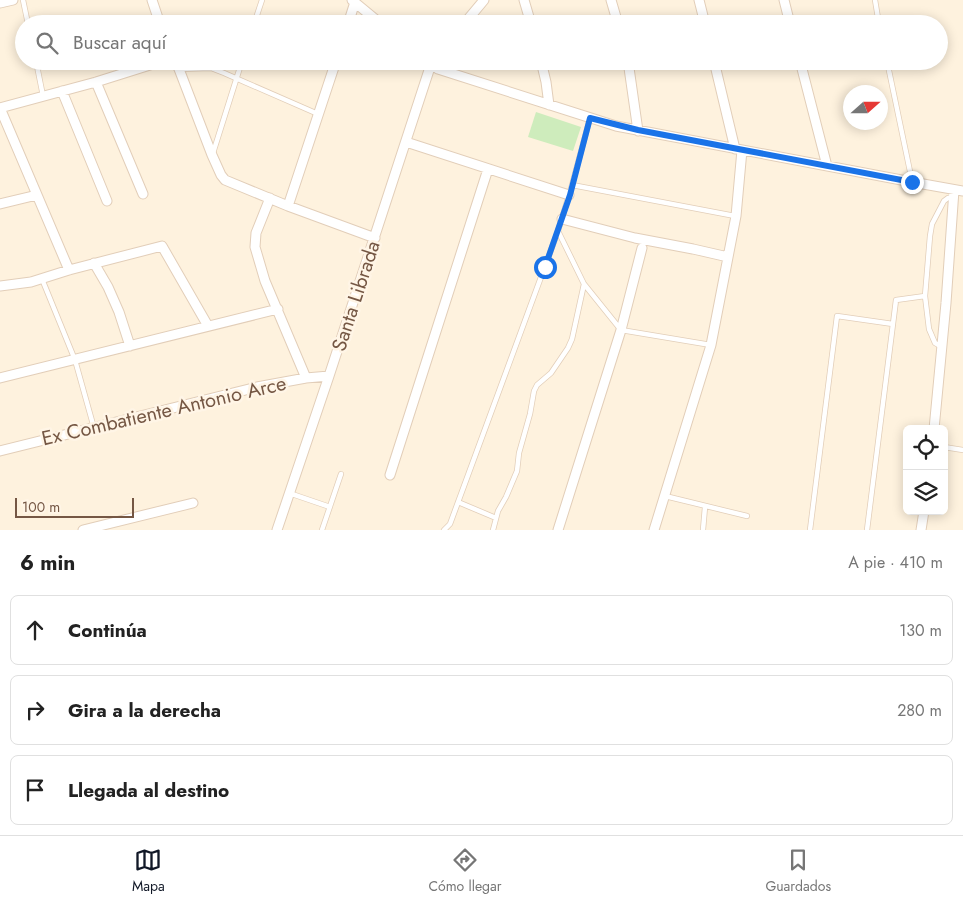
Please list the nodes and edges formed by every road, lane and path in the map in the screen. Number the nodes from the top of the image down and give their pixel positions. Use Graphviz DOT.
graph roads {
  1 [pos="13,0"];
  2 [pos="23,0"];
  3 [pos="262,0"];
  4 [pos="484,0"];
  5 [pos="524,0"];
  6 [pos="612,0"];
  7 [pos="699,0"];
  8 [pos="784,0"];
  9 [pos="874,0"];
  10 [pos="154,1"];
  11 [pos="353,1"];
  12 [pos="0,3"];
  13 [pos="26,15"];
  14 [pos="158,15"];
  15 [pos="257,15"];
  16 [pos="350,15"];
  17 [pos="370,15"];
  18 [pos="472,15"];
  19 [pos="528,15"];
  20 [pos="616,15"];
  21 [pos="703,15"];
  22 [pos="788,15"];
  23 [pos="877,15"];
  24 [pos="38,70"];
  25 [pos="134,70"];
  26 [pos="179,70"];
  27 [pos="216,70"];
  28 [pos="239,70"];
  29 [pos="333,70"];
  30 [pos="428,70"];
  31 [pos="441,70"];
  32 [pos="543,70"];
  33 [pos="629,70"];
  34 [pos="716,70"];
  35 [pos="802,70"];
  36 [pos="889,70"];
  37 [pos="237,78"];
  38 [pos="96,82"];
  39 [pos="62,91"];
  40 [pos="43,96"];
  41 [pos="549,105"];
  42 [pos="319,114"];
  43 [pos="590,118"];
  44 [pos="638,130"];
  45 [pos="406,142"];
  46 [pos="738,149"];
  47 [pos="212,155"];
  48 [pos="827,166"];
  49 [pos="488,168"];
  50 [pos="912,182"];
  51 [pos="572,185"];
  52 [pos="957,193"];
  53 [pos="143,194"];
  54 [pos="37,195"];
  55 [pos="570,195"];
  56 [pos="270,198"];
  57 [pos="107,201"];
  58 [pos="0,204"];
  59 [pos="288,206"];
  60 [pos="736,216"];
  61 [pos="562,220"];
  62 [pos="558,230"];
  63 [pos="375,238"];
  64 [pos="642,248"];
  65 [pos="728,257"];
  66 [pos="94,263"];
  67 [pos="69,270"];
  68 [pos="42,279"];
  69 [pos="584,284"];
  70 [pos="0,286"];
  71 [pos="925,296"];
  72 [pos="278,310"];
  73 [pos="893,324"];
  74 [pos="208,326"];
  75 [pos="621,330"];
  76 [pos="711,345"];
  77 [pos="130,346"];
  78 [pos="942,348"];
  79 [pos="75,360"];
  80 [pos="329,376"];
  81 [pos="0,378"];
  82 [pos="306,378"];
  83 [pos="934,425"];
  84 [pos="94,428"];
  85 [pos="948,448"];
  86 [pos="963,450"];
  87 [pos="0,451"];
  88 [pos="341,474"];
  89 [pos="390,474"];
  90 [pos="289,493"];
  91 [pos="665,496"];
  92 [pos="458,502"];
  93 [pos="193,503"];
  94 [pos="330,507"];
  95 [pos="705,507"];
  96 [pos="923,515"];
  97 [pos="747,516"];
  98 [pos="496,518"];
  99 [pos="85,530"];
  100 [pos="276,530"];
  101 [pos="322,530"];
  102 [pos="444,530"];
  103 [pos="493,530"];
  104 [pos="558,530"];
  105 [pos="654,530"];
  106 [pos="703,530"];
  107 [pos="810,530"];
  108 [pos="867,530"];
  109 [pos="921,530"];
  1 -- 12 [label="street"];
  2 -- 13 [label="lane"];
  3 -- 15 [label="lane"];
  4 -- 18 [label="street"];
  5 -- 19 [label="street"];
  6 -- 20 [label="street"];
  7 -- 21 [label="street"];
  8 -- 22 [label="street"];
  9 -- 23 [label="lane"];
  10 -- 14 [label="street"];
  11 -- 16 [label="street"];
  11 -- 17 [label="street"];
  24 -- 40 [label="lane"];
  25 -- 38 [label="street"];
  26 -- 47 [label="street"];
  27 -- 37 [label="lane"];
  28 -- 37 [label="lane"];
  29 -- 42 [label="street"];
  30 -- 45 [label="street, Santa Librada"];
  31 -- 41 [label="street"];
  32 -- 41 [label="street"];
  33 -- 44 [label="street"];
  34 -- 46 [label="street"];
  35 -- 48 [label="street"];
  36 -- 50 [label="lane"];
  37 -- 42 [label="lane"];
  37 -- 47 [label="lane"];
  38 -- 39 [label="street"];
  38 -- 53 [label="street"];
  39 -- 40 [label="street"];
  39 -- 57 [label="street"];
  40 -- 54 [label="street"];
  41 -- 43 [label="street"];
  42 -- 59 [label="street"];
  43 -- 44 [label="street"];
  43 -- 51 [label="lane"];
  44 -- 46 [label="street"];
  45 -- 49 [label="street"];
  45 -- 63 [label="street, Santa Librada"];
  46 -- 48 [label="street"];
  46 -- 60 [label="street"];
  47 -- 56 [label="street"];
  48 -- 50 [label="street"];
  49 -- 55 [label="street"];
  49 -- 89 [label="street"];
  50 -- 52 [label="street"];
  51 -- 55 [label="lane"];
  51 -- 60 [label="lane"];
  52 -- 71 [label="lane"];
  52 -- 78 [label="street"];
  54 -- 58 [label="street"];
  54 -- 67 [label="street"];
  55 -- 61 [label="lane"];
  56 -- 59 [label="street"];
  56 -- 72 [label="street"];
  59 -- 63 [label="street"];
  60 -- 65 [label="street"];
  61 -- 62 [label="lane"];
  61 -- 65 [label="street"];
  62 -- 69 [label="lane"];
  62 -- 92 [label="lane"];
  63 -- 80 [label="street, Santa Librada"];
  64 -- 75 [label="street"];
  65 -- 76 [label="street"];
  66 -- 67 [label="street"];
  66 -- 74 [label="street"];
  66 -- 77 [label="street"];
  67 -- 68 [label="street"];
  68 -- 70 [label="street"];
  68 -- 79 [label="lane"];
  69 -- 75 [label="lane"];
  69 -- 98 [label="lane"];
  71 -- 73 [label="lane"];
  71 -- 78 [label="lane"];
  72 -- 74 [label="street"];
  72 -- 82 [label="street"];
  73 -- 107 [label="lane"];
  73 -- 108 [label="lane"];
  74 -- 77 [label="street"];
  75 -- 76 [label="lane"];
  75 -- 104 [label="street"];
  76 -- 91 [label="street"];
  77 -- 79 [label="street"];
  78 -- 83 [label="street"];
  79 -- 81 [label="street"];
  79 -- 84 [label="lane"];
  80 -- 82 [label="street, Ex Combatiente Antonio Arce"];
  80 -- 90 [label="street, Santa Librada"];
  82 -- 84 [label="street, Ex Combatiente Antonio Arce"];
  84 -- 87 [label="street, Ex Combatiente Antonio Arce"];
  85 -- 86 [label="lane"];
  88 -- 94 [label="lane"];
  90 -- 94 [label="lane"];
  90 -- 100 [label="street, Santa Librada"];
  91 -- 95 [label="lane"];
  91 -- 105 [label="street"];
  92 -- 98 [label="lane"];
  92 -- 102 [label="lane"];
  93 -- 99 [label="street"];
  94 -- 101 [label="lane"];
  95 -- 97 [label="lane"];
  95 -- 106 [label="lane"];
  96 -- 109 [label="street"];
  98 -- 103 [label="lane"];
}
